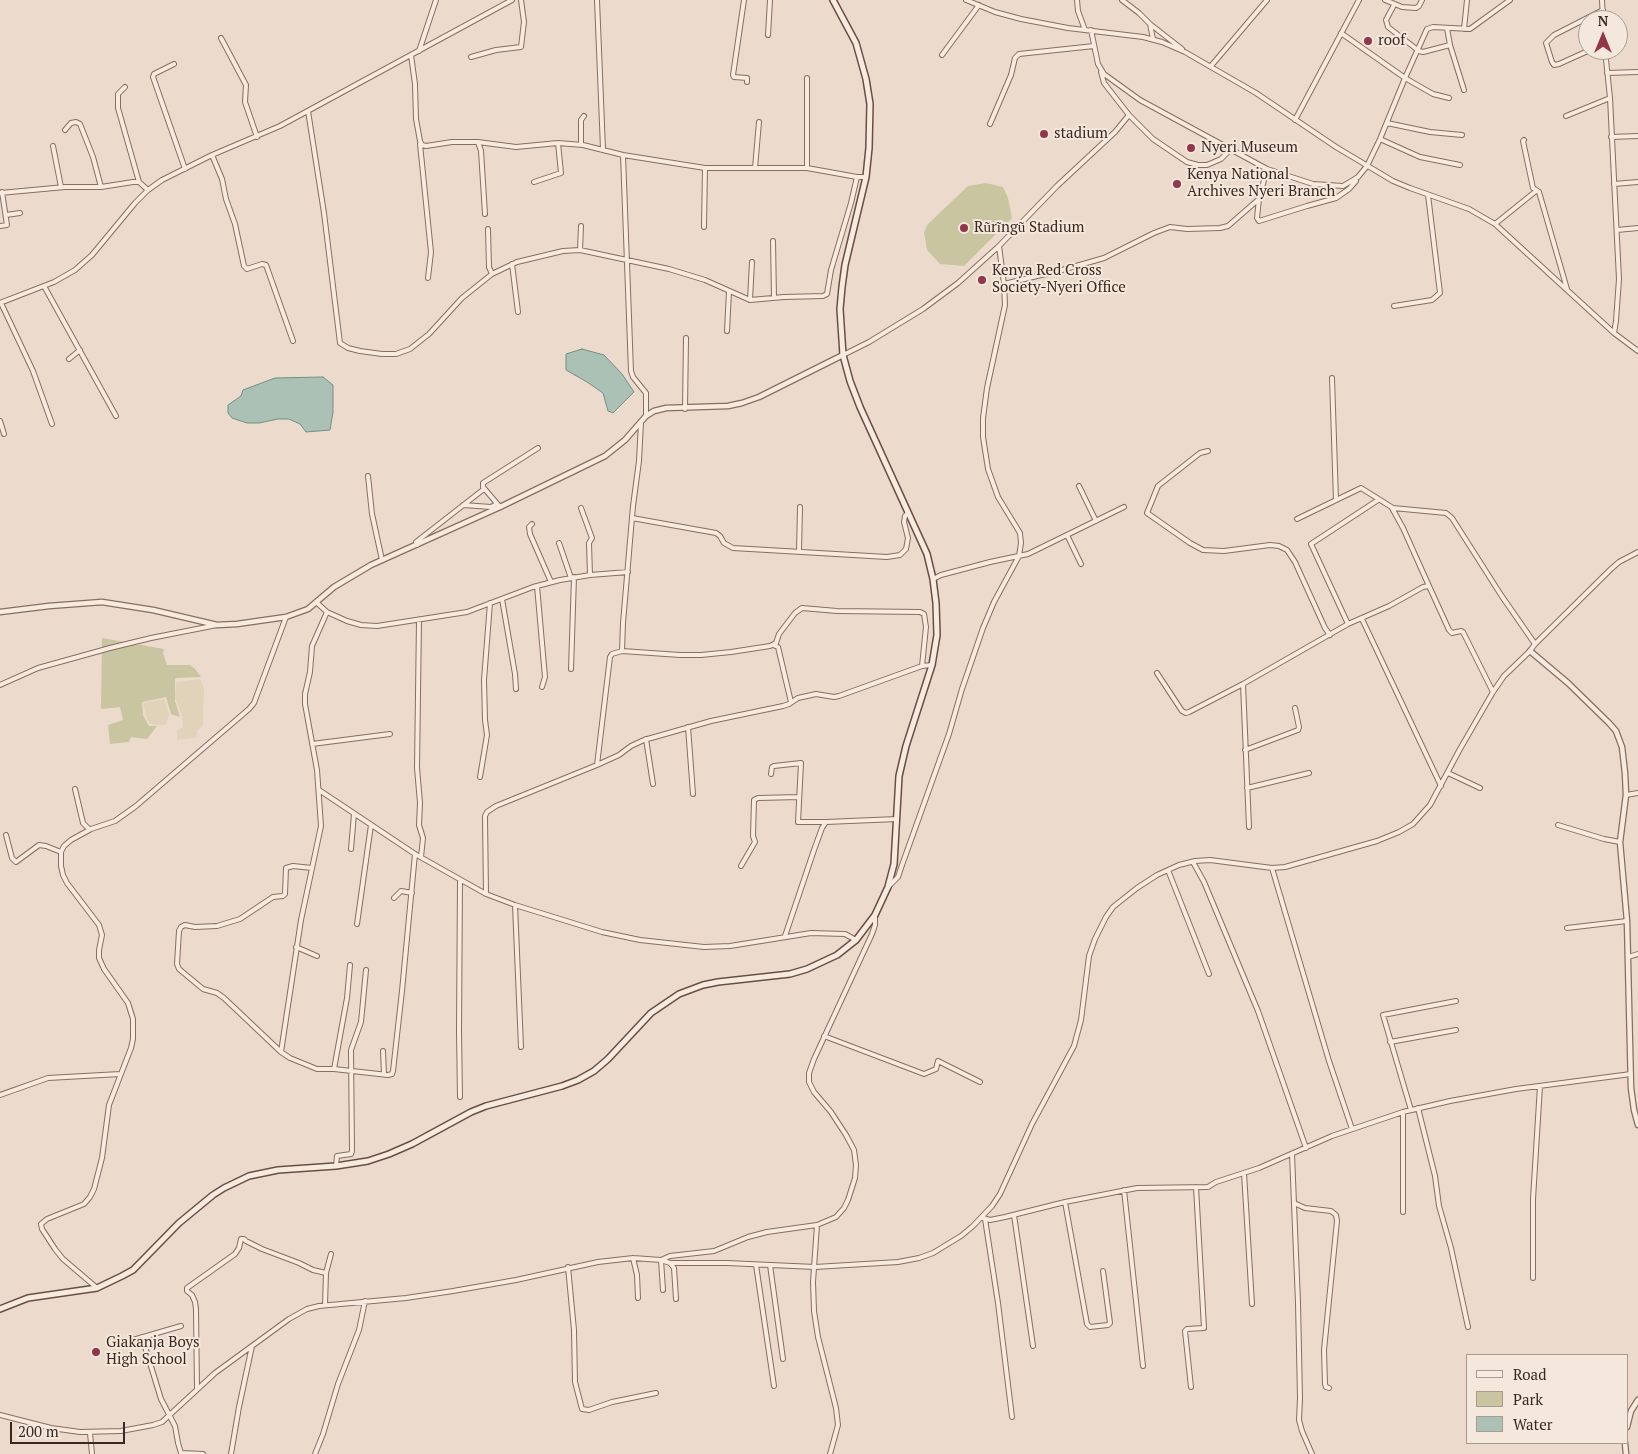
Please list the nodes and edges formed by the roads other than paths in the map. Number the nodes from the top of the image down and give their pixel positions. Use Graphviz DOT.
graph roads {
  1 [pos="436,0"];
  2 [pos="512,0"];
  3 [pos="521,0"];
  4 [pos="597,0"];
  5 [pos="744,0"];
  6 [pos="770,0"];
  7 [pos="833,0"];
  8 [pos="966,0"];
  9 [pos="1076,0"];
  10 [pos="1122,0"];
  11 [pos="1132,0"];
  12 [pos="1267,0"];
  13 [pos="1359,0"];
  14 [pos="1385,0"];
  15 [pos="1422,0"];
  16 [pos="1466,0"];
  17 [pos="1502,0"];
  18 [pos="1510,0"];
  19 [pos="1602,0"];
  20 [pos="1394,4"];
  21 [pos="1129,5"];
  22 [pos="1503,5"];
  23 [pos="979,6"];
  24 [pos="1603,10"];
  25 [pos="1578,23"];
  26 [pos="1150,24"];
  27 [pos="1447,28"];
  28 [pos="1464,29"];
  29 [pos="1085,30"];
  30 [pos="1091,30"];
  31 [pos="1342,33"];
  32 [pos="768,35"];
  33 [pos="221,38"];
  34 [pos="1153,39"];
  35 [pos="1334,41"];
  36 [pos="1450,45"];
  37 [pos="1094,46"];
  38 [pos="1417,50"];
  39 [pos="419,51"];
  40 [pos="1185,52"];
  41 [pos="411,55"];
  42 [pos="1578,55"];
  43 [pos="942,56"];
  44 [pos="471,57"];
  45 [pos="1606,60"];
  46 [pos="174,64"];
  47 [pos="1098,64"];
  48 [pos="1210,66"];
  49 [pos="1638,72"];
  50 [pos="1607,73"];
  51 [pos="807,78"];
  52 [pos="1405,78"];
  53 [pos="747,82"];
  54 [pos="125,87"];
  55 [pos="1464,90"];
  56 [pos="1449,98"];
  57 [pos="1610,98"];
  58 [pos="308,111"];
  59 [pos="1129,115"];
  60 [pos="584,116"];
  61 [pos="1566,116"];
  62 [pos="1295,120"];
  63 [pos="759,122"];
  64 [pos="990,124"];
  65 [pos="1387,124"];
  66 [pos="65,130"];
  67 [pos="1462,135"];
  68 [pos="1638,136"];
  69 [pos="257,137"];
  70 [pos="1611,137"];
  71 [pos="1380,139"];
  72 [pos="1524,140"];
  73 [pos="478,142"];
  74 [pos="558,143"];
  75 [pos="420,144"];
  76 [pos="581,145"];
  77 [pos="53,146"];
  78 [pos="603,149"];
  79 [pos="1231,149"];
  80 [pos="212,155"];
  81 [pos="623,155"];
  82 [pos="1460,165"];
  83 [pos="1367,166"];
  84 [pos="705,168"];
  85 [pos="755,168"];
  86 [pos="807,168"];
  87 [pos="185,169"];
  88 [pos="1267,169"];
  89 [pos="866,176"];
  90 [pos="857,177"];
  91 [pos="1358,177"];
  92 [pos="139,182"];
  93 [pos="534,182"];
  94 [pos="1638,182"];
  95 [pos="1614,184"];
  96 [pos="61,187"];
  97 [pos="102,187"];
  98 [pos="148,190"];
  99 [pos="1536,191"];
  100 [pos="1,192"];
  101 [pos="1428,195"];
  102 [pos="1259,200"];
  103 [pos="20,213"];
  104 [pos="485,214"];
  105 [pos="6,215"];
  106 [pos="1495,224"];
  107 [pos="0,226"];
  108 [pos="580,226"];
  109 [pos="704,227"];
  110 [pos="1638,228"];
  111 [pos="488,229"];
  112 [pos="1617,230"];
  113 [pos="773,242"];
  114 [pos="999,246"];
  115 [pos="580,250"];
  116 [pos="626,260"];
  117 [pos="752,262"];
  118 [pos="512,264"];
  119 [pos="492,274"];
  120 [pos="428,278"];
  121 [pos="1004,284"];
  122 [pos="44,286"];
  123 [pos="1567,290"];
  124 [pos="728,291"];
  125 [pos="774,298"];
  126 [pos="750,300"];
  127 [pos="1,303"];
  128 [pos="1394,306"];
  129 [pos="518,312"];
  130 [pos="727,331"];
  131 [pos="1614,333"];
  132 [pos="686,338"];
  133 [pos="293,341"];
  134 [pos="80,350"];
  135 [pos="1638,351"];
  136 [pos="843,355"];
  137 [pos="69,359"];
  138 [pos="1332,378"];
  139 [pos="685,409"];
  140 [pos="116,416"];
  141 [pos="646,416"];
  142 [pos="0,422"];
  143 [pos="640,422"];
  144 [pos="52,424"];
  145 [pos="4,434"];
  146 [pos="538,448"];
  147 [pos="1208,450"];
  148 [pos="368,476"];
  149 [pos="1079,486"];
  150 [pos="484,489"];
  151 [pos="1336,500"];
  152 [pos="1378,500"];
  153 [pos="463,505"];
  154 [pos="498,506"];
  155 [pos="800,507"];
  156 [pos="1124,507"];
  157 [pos="581,508"];
  158 [pos="1392,508"];
  159 [pos="908,513"];
  160 [pos="632,518"];
  161 [pos="1297,519"];
  162 [pos="1096,521"];
  163 [pos="532,524"];
  164 [pos="1066,535"];
  165 [pos="559,543"];
  166 [pos="417,546"];
  167 [pos="799,552"];
  168 [pos="1638,552"];
  169 [pos="1019,556"];
  170 [pos="382,560"];
  171 [pos="1081,564"];
  172 [pos="628,572"];
  173 [pos="590,575"];
  174 [pos="573,578"];
  175 [pos="933,579"];
  176 [pos="551,582"];
  177 [pos="537,586"];
  178 [pos="1429,586"];
  179 [pos="502,599"];
  180 [pos="316,602"];
  181 [pos="490,603"];
  182 [pos="0,612"];
  183 [pos="327,612"];
  184 [pos="286,617"];
  185 [pos="1362,619"];
  186 [pos="420,620"];
  187 [pos="1348,624"];
  188 [pos="218,625"];
  189 [pos="1330,635"];
  190 [pos="1535,644"];
  191 [pos="773,645"];
  192 [pos="622,651"];
  193 [pos="1530,651"];
  194 [pos="932,665"];
  195 [pos="922,666"];
  196 [pos="571,669"];
  197 [pos="1157,672"];
  198 [pos="0,684"];
  199 [pos="1243,684"];
  200 [pos="542,687"];
  201 [pos="516,689"];
  202 [pos="1493,692"];
  203 [pos="791,702"];
  204 [pos="1295,708"];
  205 [pos="688,727"];
  206 [pos="390,734"];
  207 [pos="646,739"];
  208 [pos="312,744"];
  209 [pos="1246,750"];
  210 [pos="597,765"];
  211 [pos="1309,773"];
  212 [pos="1448,773"];
  213 [pos="771,774"];
  214 [pos="480,777"];
  215 [pos="653,784"];
  216 [pos="1440,786"];
  217 [pos="74,788"];
  218 [pos="1247,788"];
  219 [pos="1480,788"];
  220 [pos="319,790"];
  221 [pos="1638,792"];
  222 [pos="693,794"];
  223 [pos="1626,795"];
  224 [pos="800,797"];
  225 [pos="354,814"];
  226 [pos="896,819"];
  227 [pos="826,822"];
  228 [pos="371,825"];
  229 [pos="1558,825"];
  230 [pos="1249,827"];
  231 [pos="91,828"];
  232 [pos="6,835"];
  233 [pos="1620,842"];
  234 [pos="351,849"];
  235 [pos="61,852"];
  236 [pos="415,854"];
  237 [pos="422,857"];
  238 [pos="1192,862"];
  239 [pos="741,866"];
  240 [pos="312,868"];
  241 [pos="1272,868"];
  242 [pos="1168,870"];
  243 [pos="460,880"];
  244 [pos="888,887"];
  245 [pos="412,893"];
  246 [pos="486,894"];
  247 [pos="394,898"];
  248 [pos="515,905"];
  249 [pos="875,915"];
  250 [pos="1627,921"];
  251 [pos="357,924"];
  252 [pos="1567,928"];
  253 [pos="785,936"];
  254 [pos="856,940"];
  255 [pos="296,947"];
  256 [pos="1637,954"];
  257 [pos="317,956"];
  258 [pos="1628,957"];
  259 [pos="350,965"];
  260 [pos="366,970"];
  261 [pos="1209,974"];
  262 [pos="1456,1001"];
  263 [pos="1456,1030"];
  264 [pos="824,1036"];
  265 [pos="1390,1042"];
  266 [pos="521,1047"];
  267 [pos="383,1051"];
  268 [pos="281,1052"];
  269 [pos="334,1069"];
  270 [pos="352,1072"];
  271 [pos="120,1074"];
  272 [pos="384,1074"];
  273 [pos="1631,1074"];
  274 [pos="980,1082"];
  275 [pos="1540,1086"];
  276 [pos="0,1095"];
  277 [pos="460,1097"];
  278 [pos="1418,1108"];
  279 [pos="1411,1110"];
  280 [pos="1403,1112"];
  281 [pos="1638,1125"];
  282 [pos="1352,1129"];
  283 [pos="1306,1148"];
  284 [pos="1292,1154"];
  285 [pos="336,1166"];
  286 [pos="1244,1173"];
  287 [pos="1196,1187"];
  288 [pos="1124,1190"];
  289 [pos="1065,1202"];
  290 [pos="1294,1202"];
  291 [pos="1403,1212"];
  292 [pos="1014,1215"];
  293 [pos="984,1218"];
  294 [pos="817,1225"];
  295 [pos="331,1254"];
  296 [pos="633,1258"];
  297 [pos="661,1260"];
  298 [pos="670,1263"];
  299 [pos="756,1265"];
  300 [pos="770,1265"];
  301 [pos="568,1267"];
  302 [pos="815,1267"];
  303 [pos="1103,1270"];
  304 [pos="326,1273"];
  305 [pos="1533,1278"];
  306 [pos="97,1288"];
  307 [pos="663,1290"];
  308 [pos="638,1298"];
  309 [pos="676,1300"];
  310 [pos="365,1301"];
  311 [pos="1252,1304"];
  312 [pos="325,1305"];
  313 [pos="0,1309"];
  314 [pos="181,1326"];
  315 [pos="1468,1327"];
  316 [pos="142,1337"];
  317 [pos="126,1342"];
  318 [pos="252,1346"];
  319 [pos="1033,1346"];
  320 [pos="783,1358"];
  321 [pos="1143,1366"];
  322 [pos="774,1386"];
  323 [pos="1191,1387"];
  324 [pos="197,1388"];
  325 [pos="1329,1388"];
  326 [pos="656,1393"];
  327 [pos="1638,1400"];
  328 [pos="0,1415"];
  329 [pos="169,1416"];
  330 [pos="1012,1417"];
  331 [pos="1628,1423"];
  332 [pos="90,1432"];
  333 [pos="92,1454"];
  334 [pos="203,1454"];
  335 [pos="232,1454"];
  336 [pos="315,1454"];
  337 [pos="830,1454"];
  338 [pos="1312,1454"];
  1 -- 39 [label="street"];
  2 -- 39 [label="street"];
  3 -- 44 [label="street"];
  4 -- 78 [label="street"];
  5 -- 53 [label="street"];
  6 -- 32 [label="street"];
  7 -- 89 [label="main road"];
  8 -- 23 [label="street"];
  9 -- 29 [label="street"];
  10 -- 21 [label="street"];
  11 -- 21 [label="street"];
  12 -- 48 [label="street"];
  13 -- 31 [label="street"];
  14 -- 20 [label="street"];
  15 -- 20 [label="street"];
  16 -- 28 [label="street"];
  17 -- 22 [label="street"];
  18 -- 22 [label="street"];
  19 -- 24 [label="street"];
  20 -- 38 [label="street"];
  21 -- 26 [label="street"];
  22 -- 28 [label="street"];
  23 -- 29 [label="street"];
  23 -- 43 [label="street"];
  25 -- 42 [label="street"];
  26 -- 34 [label="street"];
  26 -- 40 [label="street"];
  27 -- 28 [label="street"];
  27 -- 36 [label="street"];
  27 -- 38 [label="street"];
  29 -- 30 [label="street"];
  30 -- 34 [label="street"];
  30 -- 37 [label="street"];
  31 -- 52 [label="street"];
  31 -- 62 [label="street"];
  33 -- 69 [label="street"];
  34 -- 40 [label="street"];
  35 -- 62 [label="street"];
  36 -- 38 [label="street"];
  36 -- 55 [label="street"];
  37 -- 47 [label="street"];
  37 -- 64 [label="street"];
  38 -- 52 [label="street"];
  39 -- 41 [label="street"];
  40 -- 48 [label="street"];
  41 -- 58 [label="street"];
  41 -- 75 [label="street"];
  45 -- 50 [label="street"];
  46 -- 87 [label="street"];
  47 -- 59 [label="street"];
  47 -- 79 [label="street"];
  48 -- 62 [label="street"];
  49 -- 50 [label="street"];
  50 -- 57 [label="street"];
  51 -- 86 [label="street"];
  52 -- 56 [label="street"];
  52 -- 65 [label="street"];
  54 -- 92 [label="street"];
  57 -- 61 [label="street"];
  57 -- 70 [label="street"];
  58 -- 69 [label="street"];
  58 -- 119 [label="street"];
  59 -- 79 [label="street"];
  59 -- 114 [label="street"];
  60 -- 76 [label="street"];
  62 -- 83 [label="street"];
  63 -- 85 [label="street"];
  65 -- 67 [label="street"];
  65 -- 71 [label="street"];
  66 -- 97 [label="street"];
  68 -- 70 [label="street"];
  69 -- 80 [label="street"];
  70 -- 95 [label="street"];
  71 -- 82 [label="street"];
  71 -- 83 [label="street"];
  72 -- 99 [label="street"];
  73 -- 74 [label="street"];
  73 -- 75 [label="street"];
  73 -- 104 [label="street"];
  74 -- 76 [label="street"];
  74 -- 93 [label="street"];
  75 -- 120 [label="street"];
  76 -- 78 [label="street"];
  77 -- 96 [label="street"];
  78 -- 81 [label="street"];
  79 -- 88 [label="street"];
  80 -- 87 [label="street"];
  80 -- 133 [label="street"];
  81 -- 84 [label="street"];
  81 -- 116 [label="street"];
  83 -- 91 [label="street"];
  83 -- 101 [label="street"];
  84 -- 85 [label="street"];
  84 -- 109 [label="street"];
  85 -- 86 [label="street"];
  86 -- 90 [label="street"];
  87 -- 98 [label="street"];
  88 -- 91 [label="street"];
  88 -- 102 [label="street"];
  89 -- 90 [label="street"];
  89 -- 136 [label="main road"];
  90 -- 125 [label="street"];
  91 -- 102 [label="street"];
  92 -- 97 [label="street"];
  92 -- 98 [label="street"];
  94 -- 95 [label="street"];
  95 -- 112 [label="street"];
  96 -- 97 [label="street"];
  96 -- 100 [label="street"];
  98 -- 122 [label="street"];
  99 -- 106 [label="street"];
  99 -- 123 [label="street"];
  100 -- 105 [label="street"];
  101 -- 106 [label="street"];
  101 -- 128 [label="street"];
  102 -- 121 [label="street"];
  103 -- 105 [label="street"];
  105 -- 107 [label="street"];
  106 -- 123 [label="street"];
  108 -- 115 [label="street"];
  110 -- 112 [label="street"];
  111 -- 119 [label="street"];
  112 -- 131 [label="street"];
  113 -- 125 [label="street"];
  114 -- 121 [label="street"];
  114 -- 136 [label="street"];
  115 -- 116 [label="street"];
  115 -- 118 [label="street"];
  116 -- 124 [label="street"];
  116 -- 141 [label="street"];
  117 -- 126 [label="street"];
  118 -- 119 [label="street"];
  118 -- 129 [label="street"];
  121 -- 169 [label="street"];
  122 -- 127 [label="street"];
  122 -- 134 [label="street"];
  123 -- 131 [label="street"];
  124 -- 126 [label="street"];
  124 -- 130 [label="street"];
  125 -- 126 [label="street"];
  127 -- 144 [label="street"];
  131 -- 135 [label="street"];
  132 -- 139 [label="street"];
  134 -- 137 [label="street"];
  134 -- 140 [label="street"];
  136 -- 139 [label="street"];
  136 -- 159 [label="main road"];
  138 -- 151 [label="street"];
  139 -- 141 [label="street"];
  141 -- 143 [label="street"];
  142 -- 145 [label="street"];
  143 -- 154 [label="street"];
  143 -- 160 [label="street"];
  146 -- 150 [label="street"];
  147 -- 189 [label="street"];
  148 -- 170 [label="street"];
  149 -- 162 [label="street"];
  150 -- 153 [label="street"];
  150 -- 154 [label="street"];
  151 -- 152 [label="street"];
  151 -- 161 [label="street"];
  152 -- 158 [label="street"];
  152 -- 187 [label="street"];
  153 -- 154 [label="street"];
  153 -- 166 [label="street"];
  154 -- 166 [label="street"];
  155 -- 167 [label="street"];
  156 -- 162 [label="street"];
  157 -- 173 [label="street"];
  158 -- 178 [label="street"];
  158 -- 190 [label="street"];
  159 -- 167 [label="street"];
  159 -- 175 [label="main road"];
  160 -- 167 [label="street"];
  160 -- 172 [label="street"];
  162 -- 164 [label="street"];
  163 -- 176 [label="street"];
  164 -- 169 [label="street"];
  164 -- 171 [label="street"];
  165 -- 174 [label="street"];
  166 -- 170 [label="street"];
  168 -- 190 [label="street"];
  169 -- 175 [label="street"];
  169 -- 244 [label="street"];
  170 -- 180 [label="street"];
  172 -- 173 [label="street"];
  172 -- 192 [label="street"];
  173 -- 174 [label="street"];
  174 -- 176 [label="street"];
  174 -- 196 [label="street"];
  175 -- 194 [label="main road"];
  176 -- 177 [label="street"];
  177 -- 179 [label="street"];
  177 -- 200 [label="street"];
  178 -- 185 [label="street"];
  178 -- 202 [label="street"];
  179 -- 181 [label="street"];
  179 -- 201 [label="street"];
  180 -- 183 [label="street"];
  180 -- 184 [label="street"];
  181 -- 186 [label="street"];
  181 -- 214 [label="street"];
  182 -- 188 [label="street"];
  183 -- 186 [label="street"];
  183 -- 208 [label="street"];
  184 -- 188 [label="street"];
  184 -- 231 [label="street"];
  185 -- 187 [label="street"];
  185 -- 216 [label="street"];
  186 -- 237 [label="street"];
  187 -- 189 [label="street"];
  188 -- 198 [label="street"];
  189 -- 199 [label="street"];
  190 -- 193 [label="street"];
  191 -- 192 [label="street"];
  191 -- 195 [label="street"];
  191 -- 203 [label="street"];
  192 -- 210 [label="street"];
  193 -- 202 [label="street"];
  193 -- 223 [label="street"];
  194 -- 195 [label="street"];
  194 -- 226 [label="main road"];
  195 -- 203 [label="street"];
  197 -- 199 [label="street"];
  199 -- 209 [label="street"];
  202 -- 212 [label="street"];
  203 -- 205 [label="street"];
  204 -- 209 [label="street"];
  205 -- 207 [label="street"];
  205 -- 222 [label="street"];
  206 -- 208 [label="street"];
  207 -- 210 [label="street"];
  207 -- 215 [label="street"];
  208 -- 220 [label="street"];
  209 -- 218 [label="street"];
  210 -- 246 [label="street"];
  211 -- 218 [label="street"];
  212 -- 216 [label="street"];
  212 -- 219 [label="street"];
  213 -- 224 [label="street"];
  216 -- 241 [label="street"];
  217 -- 231 [label="street"];
  218 -- 230 [label="street"];
  220 -- 225 [label="street"];
  220 -- 240 [label="street"];
  221 -- 223 [label="street"];
  223 -- 233 [label="street"];
  224 -- 227 [label="street"];
  224 -- 239 [label="street"];
  225 -- 228 [label="street"];
  225 -- 234 [label="street"];
  226 -- 227 [label="street"];
  226 -- 244 [label="main road"];
  227 -- 253 [label="street"];
  228 -- 236 [label="street"];
  228 -- 251 [label="street"];
  229 -- 233 [label="street"];
  231 -- 235 [label="street"];
  232 -- 235 [label="street"];
  233 -- 250 [label="street"];
  235 -- 271 [label="street"];
  236 -- 237 [label="street"];
  236 -- 245 [label="street"];
  237 -- 243 [label="street"];
  238 -- 241 [label="street"];
  238 -- 242 [label="street"];
  238 -- 283 [label="street"];
  240 -- 255 [label="street"];
  240 -- 268 [label="street"];
  241 -- 282 [label="street"];
  242 -- 261 [label="street"];
  242 -- 293 [label="street"];
  243 -- 246 [label="street"];
  243 -- 277 [label="street"];
  244 -- 249 [label="main road"];
  245 -- 247 [label="street"];
  245 -- 272 [label="street"];
  246 -- 248 [label="street"];
  248 -- 253 [label="street"];
  248 -- 266 [label="street"];
  249 -- 254 [label="main road"];
  249 -- 264 [label="street"];
  250 -- 252 [label="street"];
  250 -- 258 [label="street"];
  253 -- 254 [label="street"];
  254 -- 285 [label="main road"];
  255 -- 257 [label="street"];
  255 -- 268 [label="street"];
  256 -- 258 [label="street"];
  258 -- 273 [label="street"];
  259 -- 269 [label="street"];
  260 -- 270 [label="street"];
  262 -- 265 [label="street"];
  263 -- 265 [label="street"];
  264 -- 274 [label="street"];
  264 -- 294 [label="street"];
  265 -- 279 [label="street"];
  267 -- 272 [label="street"];
  268 -- 269 [label="street"];
  269 -- 270 [label="street"];
  270 -- 272 [label="street"];
  270 -- 285 [label="street"];
  271 -- 276 [label="street"];
  271 -- 306 [label="street"];
  273 -- 275 [label="street"];
  273 -- 281 [label="street"];
  275 -- 278 [label="street"];
  275 -- 305 [label="street"];
  278 -- 279 [label="street"];
  278 -- 315 [label="street"];
  279 -- 280 [label="street"];
  280 -- 282 [label="street"];
  280 -- 291 [label="street"];
  282 -- 283 [label="street"];
  283 -- 284 [label="street"];
  284 -- 286 [label="street"];
  284 -- 290 [label="street"];
  285 -- 306 [label="main road"];
  286 -- 287 [label="street"];
  286 -- 311 [label="street"];
  287 -- 288 [label="street"];
  287 -- 323 [label="street"];
  288 -- 289 [label="street"];
  288 -- 321 [label="street"];
  289 -- 292 [label="street"];
  289 -- 303 [label="street"];
  290 -- 325 [label="street"];
  290 -- 338 [label="street"];
  292 -- 293 [label="street"];
  292 -- 319 [label="street"];
  293 -- 302 [label="street"];
  293 -- 330 [label="street"];
  294 -- 297 [label="street"];
  294 -- 302 [label="street"];
  295 -- 304 [label="street"];
  296 -- 297 [label="street"];
  296 -- 301 [label="street"];
  296 -- 308 [label="street"];
  297 -- 298 [label="street"];
  297 -- 307 [label="street"];
  298 -- 299 [label="street"];
  298 -- 309 [label="street"];
  299 -- 300 [label="street"];
  299 -- 322 [label="street"];
  300 -- 302 [label="street"];
  300 -- 320 [label="street"];
  301 -- 310 [label="street"];
  301 -- 326 [label="street"];
  302 -- 337 [label="street"];
  304 -- 312 [label="street"];
  304 -- 324 [label="street"];
  306 -- 313 [label="main road"];
  310 -- 312 [label="street"];
  310 -- 336 [label="street"];
  312 -- 318 [label="street"];
  314 -- 316 [label="street"];
  316 -- 317 [label="street"];
  316 -- 329 [label="street"];
  318 -- 324 [label="street"];
  318 -- 335 [label="street"];
  324 -- 329 [label="street"];
  327 -- 331 [label="street"];
  328 -- 332 [label="street"];
  329 -- 332 [label="street"];
  329 -- 334 [label="street"];
  332 -- 333 [label="street"];
}
